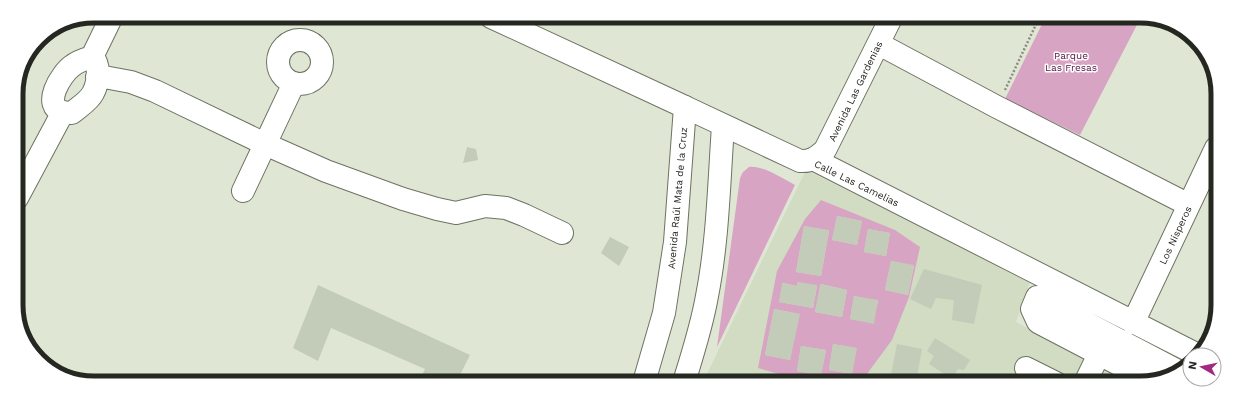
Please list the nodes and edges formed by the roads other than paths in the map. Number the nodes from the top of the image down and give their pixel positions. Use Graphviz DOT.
graph roads {
  1 [pos="110,23"];
  2 [pos="504,23"];
  3 [pos="889,23"];
  4 [pos="879,44"];
  5 [pos="94,67"];
  6 [pos="294,83"];
  7 [pos="685,107"];
  8 [pos="63,112"];
  9 [pos="723,126"];
  10 [pos="265,144"];
  11 [pos="783,154"];
  12 [pos="813,159"];
  13 [pos="1211,159"];
  14 [pos="719,183"];
  15 [pos="23,187"];
  16 [pos="244,191"];
  17 [pos="1189,205"];
  18 [pos="562,233"];
  19 [pos="1133,323"];
  20 [pos="1182,347"];
  21 [pos="1099,354"];
  22 [pos="1026,368"];
  23 [pos="1173,368"];
  24 [pos="646,376"];
  25 [pos="686,376"];
  26 [pos="1042,376"];
  27 [pos="1088,376"];
  28 [pos="1141,376"];
  1 -- 5 [label="street"];
  2 -- 7 [label="street, Calle Las Camelias"];
  3 -- 4 [label="street, Avenida Las Gardenias"];
  4 -- 12 [label="street, Avenida Las Gardenias"];
  4 -- 17 [label="street"];
  5 -- 8 [label="street"];
  5 -- 8 [label="street"];
  5 -- 10 [label="street"];
  6 -- 6 [label="street"];
  6 -- 10 [label="street"];
  7 -- 9 [label="street, Calle Las Camelias"];
  7 -- 24 [label="street, Avenida Raúl Mata de la Cruz"];
  8 -- 15 [label="street"];
  9 -- 11 [label="street, Calle Las Camelias"];
  9 -- 14 [label="street"];
  10 -- 16 [label="street"];
  10 -- 18 [label="street"];
  11 -- 12 [label="street, Calle Las Camelias"];
  11 -- 14 [label="street"];
  12 -- 19 [label="street, Calle Las Camelias"];
  13 -- 17 [label="street, Los Nísperos"];
  14 -- 25 [label="street"];
  17 -- 19 [label="street, Los Nísperos"];
  19 -- 20 [label="street, Calle Las Camelias"];
  21 -- 23 [label="street"];
  21 -- 27 [label="street"];
  21 -- 28 [label="street"];
  22 -- 26 [label="street"];
}
